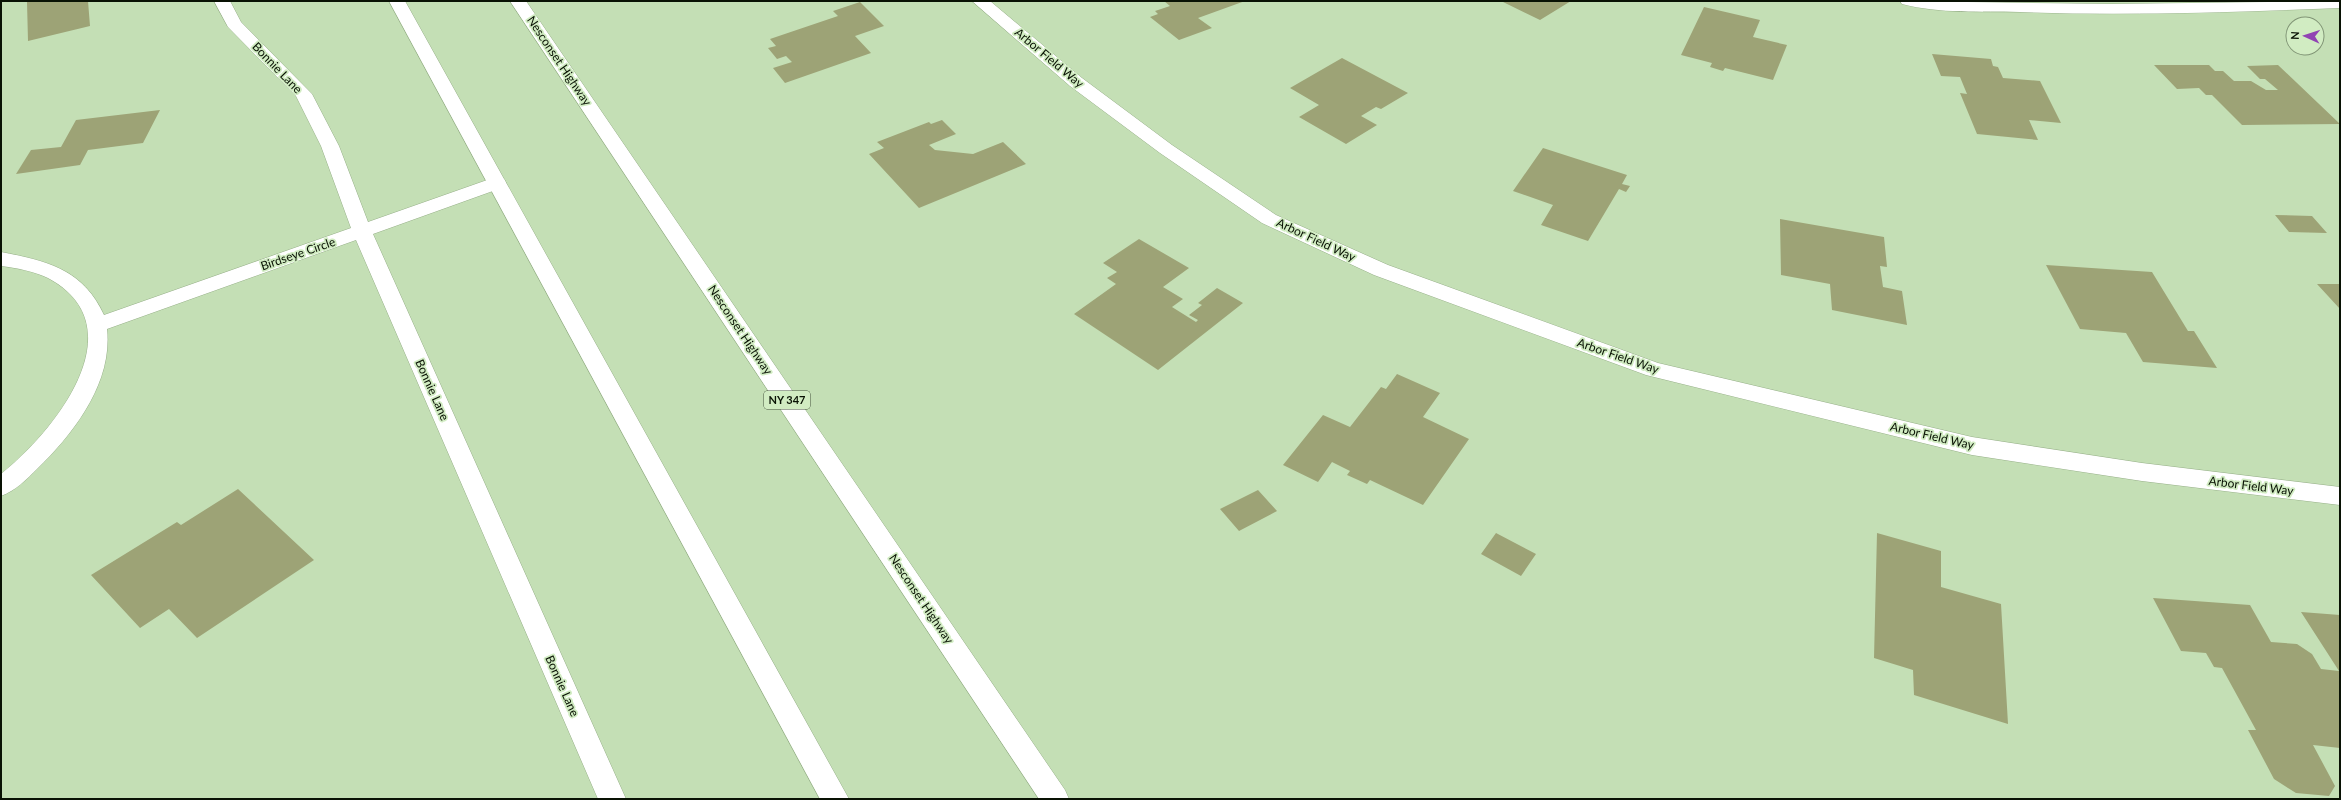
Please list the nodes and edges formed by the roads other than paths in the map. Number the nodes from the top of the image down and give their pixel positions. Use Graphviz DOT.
graph roads {
  1 [pos="222,1"];
  2 [pos="397,1"];
  3 [pos="518,1"];
  4 [pos="980,1"];
  5 [pos="1908,1"];
  6 [pos="2340,3"];
  7 [pos="497,183"];
  8 [pos="362,232"];
  9 [pos="1,259"];
  10 [pos="98,325"];
  11 [pos="1,487"];
  12 [pos="2340,496"];
  13 [pos="612,799"];
  14 [pos="836,799"];
  15 [pos="1055,799"];
  1 -- 8 [label="main road, Bonnie Lane"];
  2 -- 7 [label="main road"];
  3 -- 15 [label="main road, Nesconset Highway / NY 347"];
  4 -- 12 [label="main road, Arbor Field Way"];
  5 -- 6 [label="main road"];
  7 -- 8 [label="main road, Birdseye Circle"];
  7 -- 14 [label="main road"];
  8 -- 10 [label="main road, Birdseye Circle"];
  8 -- 13 [label="main road, Bonnie Lane"];
  9 -- 10 [label="main road"];
  10 -- 11 [label="main road"];
}
